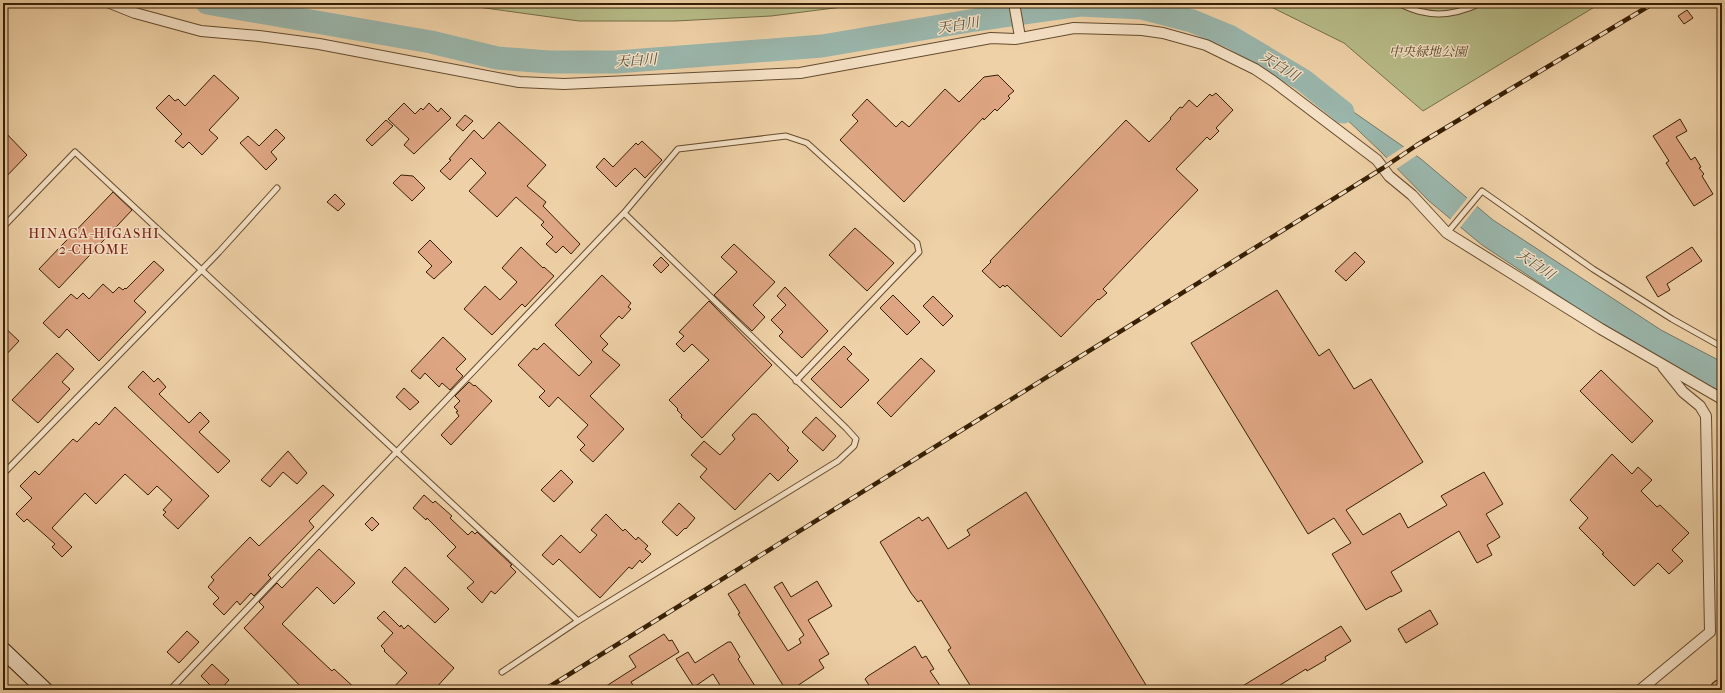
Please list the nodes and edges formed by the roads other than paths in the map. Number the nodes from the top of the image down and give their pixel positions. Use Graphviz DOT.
graph roads {
  1 [pos="110,3"];
  2 [pos="1014,3"];
  3 [pos="1397,3"];
  4 [pos="1481,3"];
  5 [pos="1019,34"];
  6 [pos="277,188"];
  7 [pos="624,213"];
  8 [pos="3,227"];
  9 [pos="1449,231"];
  10 [pos="201,270"];
  11 [pos="1722,347"];
  12 [pos="1659,362"];
  13 [pos="796,381"];
  14 [pos="1722,399"];
  15 [pos="396,451"];
  16 [pos="3,474"];
  17 [pos="578,621"];
  18 [pos="3,650"];
  19 [pos="502,672"];
  20 [pos="44,690"];
  21 [pos="170,690"];
  22 [pos="1640,690"];
  1 -- 5 [label="street"];
  2 -- 5 [label="street"];
  3 -- 4 [label="lane"];
  5 -- 9 [label="street"];
  6 -- 10 [label="lane"];
  7 -- 13 [label="lane"];
  7 -- 13 [label="lane"];
  7 -- 15 [label="lane"];
  8 -- 10 [label="lane"];
  9 -- 11 [label="lane"];
  9 -- 12 [label="street"];
  10 -- 15 [label="lane"];
  10 -- 16 [label="lane"];
  12 -- 14 [label="street"];
  12 -- 22 [label="street"];
  13 -- 17 [label="lane"];
  15 -- 17 [label="lane"];
  15 -- 21 [label="lane"];
  17 -- 19 [label="lane"];
  18 -- 20 [label="street"];
}
